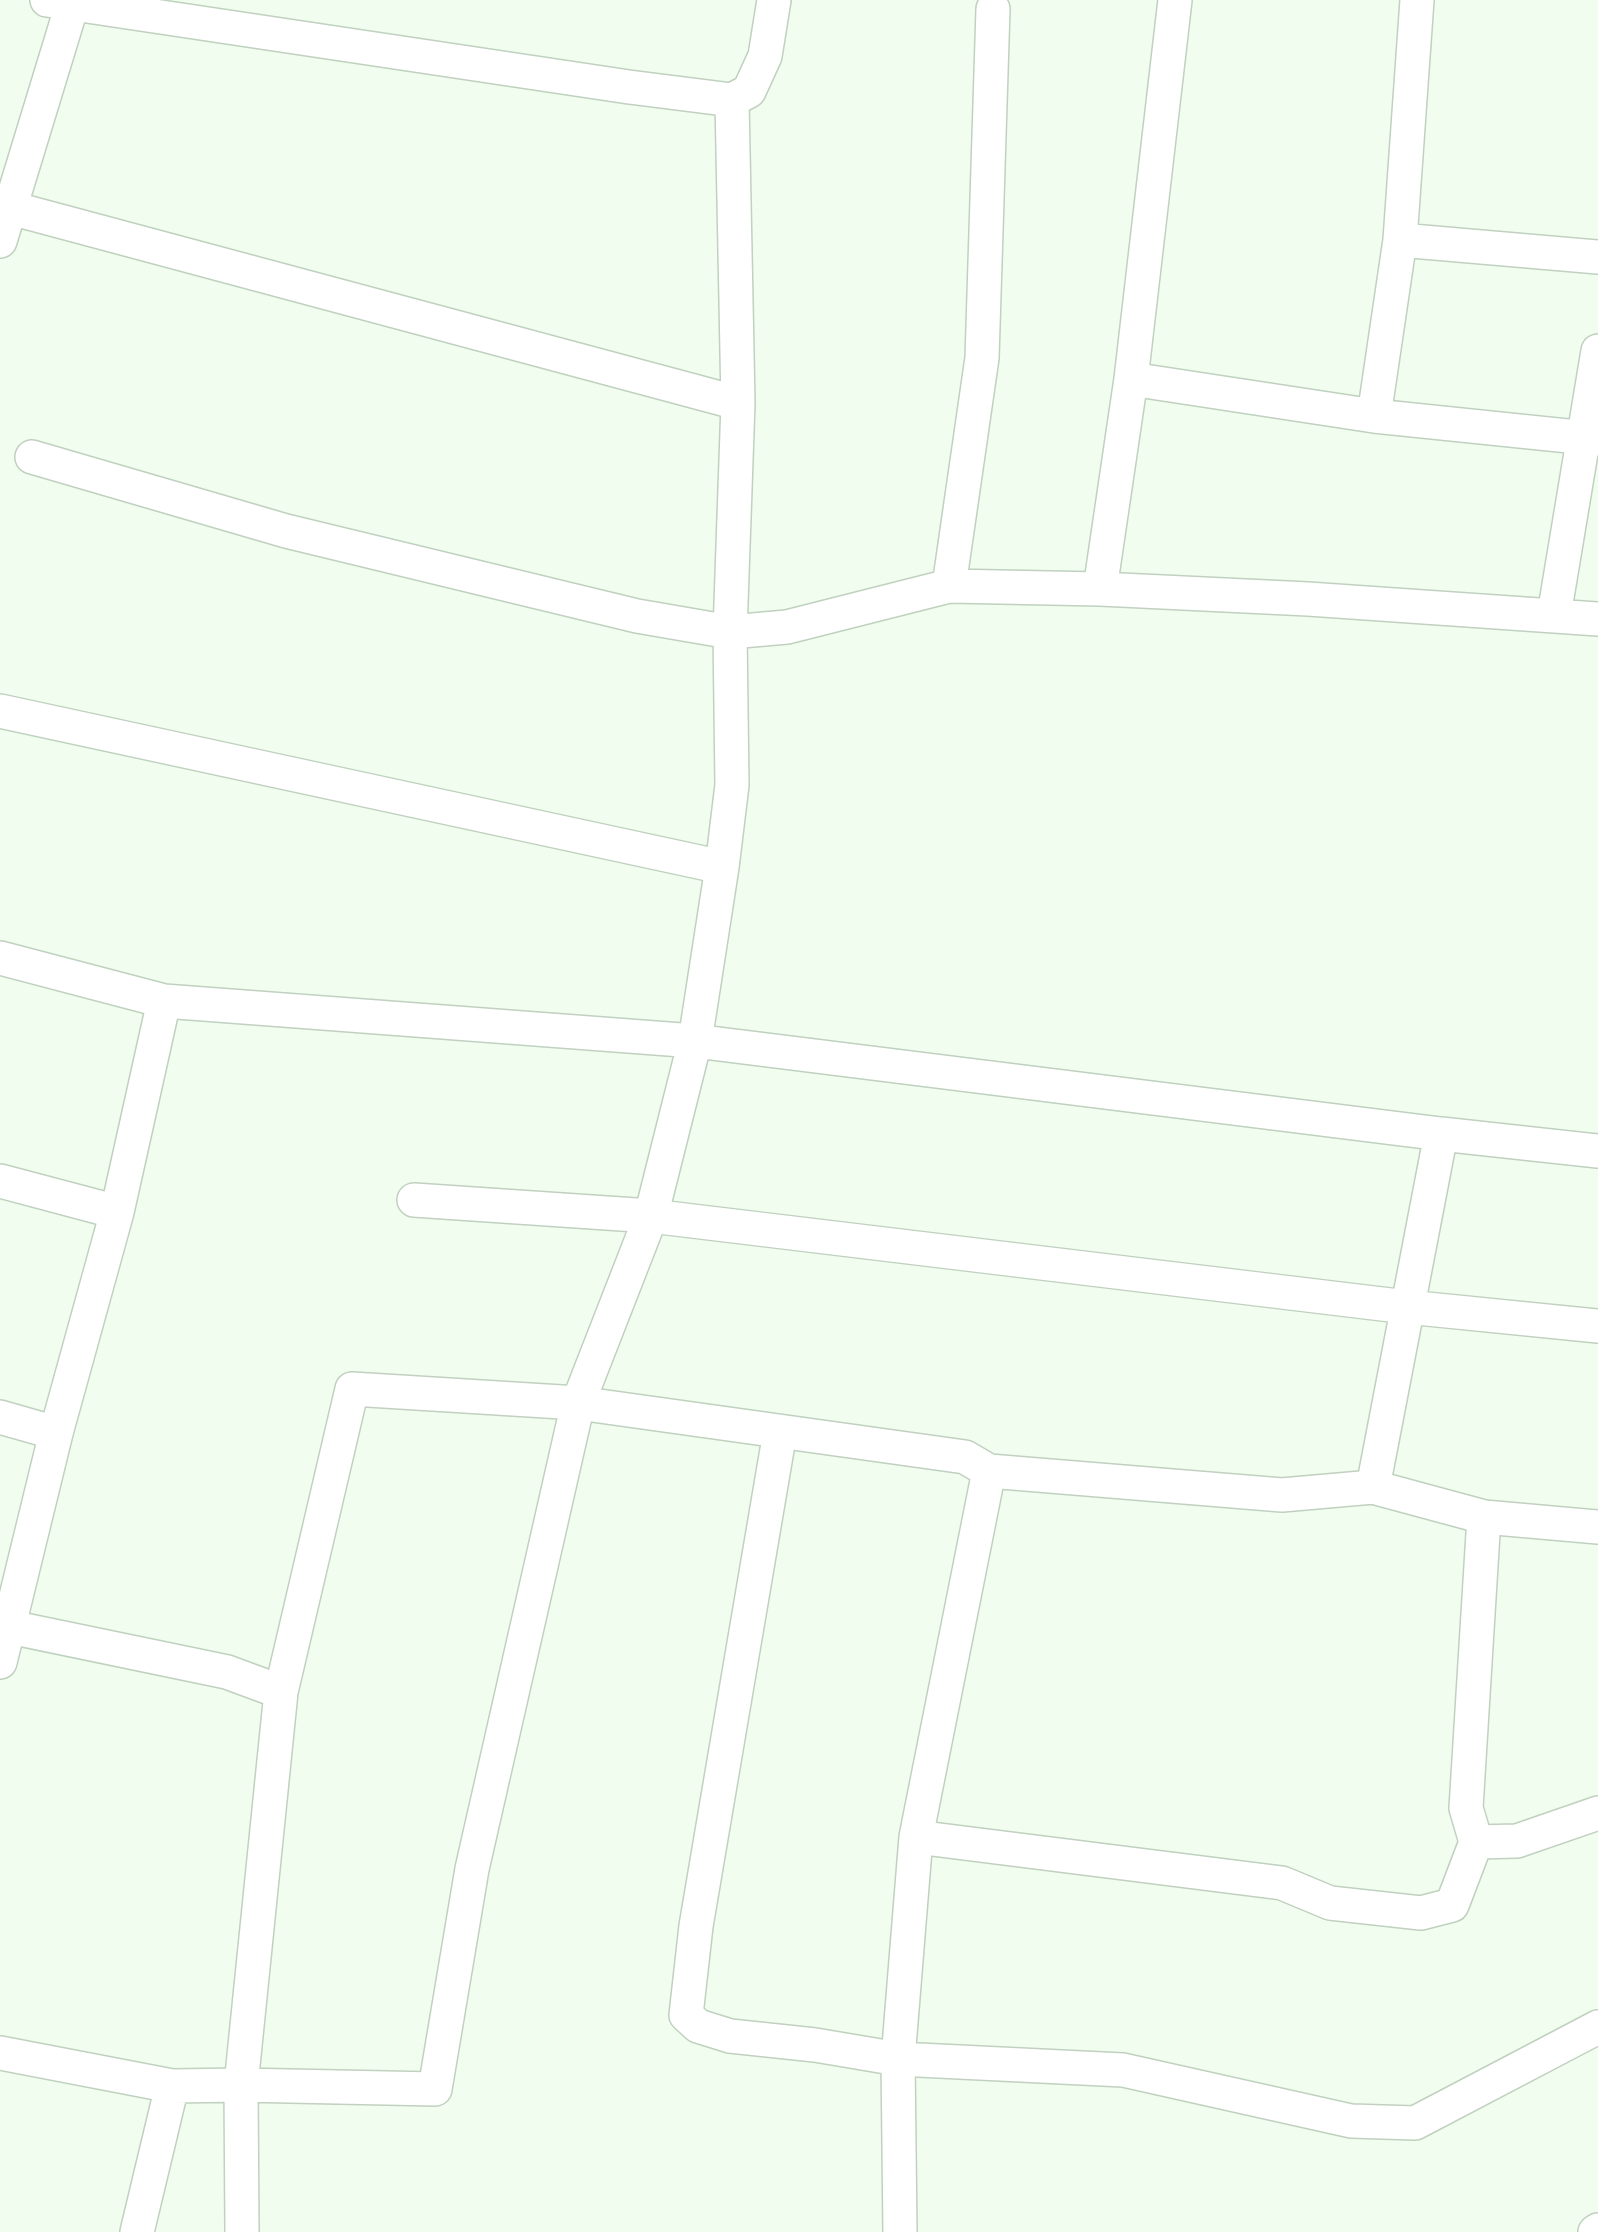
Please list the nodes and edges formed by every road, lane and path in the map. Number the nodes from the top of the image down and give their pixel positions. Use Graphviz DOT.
graph roads {
  1 [pos="774,0"];
  2 [pos="1175,0"];
  3 [pos="1417,0"];
  4 [pos="59,2"];
  5 [pos="993,9"];
  6 [pos="732,99"];
  7 [pos="11,208"];
  8 [pos="1400,240"];
  9 [pos="0,241"];
  10 [pos="1598,257"];
  11 [pos="1598,351"];
  12 [pos="1131,379"];
  13 [pos="738,403"];
  14 [pos="1374,416"];
  15 [pos="1590,438"];
  16 [pos="32,457"];
  17 [pos="949,586"];
  18 [pos="1100,589"];
  19 [pos="1554,615"];
  20 [pos="1598,619"];
  21 [pos="730,632"];
  22 [pos="0,711"];
  23 [pos="722,867"];
  24 [pos="0,958"];
  25 [pos="164,1001"];
  26 [pos="695,1041"];
  27 [pos="1441,1134"];
  28 [pos="1598,1150"];
  29 [pos="0,1181"];
  30 [pos="414,1200"];
  31 [pos="117,1212"];
  32 [pos="651,1216"];
  33 [pos="1407,1307"];
  34 [pos="1598,1326"];
  35 [pos="578,1403"];
  36 [pos="0,1417"];
  37 [pos="780,1432"];
  38 [pos="56,1433"];
  39 [pos="989,1471"];
  40 [pos="1373,1487"];
  41 [pos="1484,1517"];
  42 [pos="1598,1527"];
  43 [pos="4,1626"];
  44 [pos="0,1662"];
  45 [pos="281,1692"];
  46 [pos="1598,1813"];
  47 [pos="916,1837"];
  48 [pos="1476,1842"];
  49 [pos="1598,2027"];
  50 [pos="0,2053"];
  51 [pos="898,2060"];
  52 [pos="241,2085"];
  53 [pos="172,2086"];
  54 [pos="137,2232"];
  55 [pos="242,2232"];
  56 [pos="900,2232"];
  1 -- 6 [label="street"];
  2 -- 12 [label="street"];
  3 -- 8 [label="street"];
  4 -- 6 [label="street"];
  4 -- 7 [label="street"];
  5 -- 17 [label="street"];
  6 -- 13 [label="street"];
  7 -- 9 [label="street"];
  7 -- 13 [label="street"];
  8 -- 10 [label="street"];
  8 -- 14 [label="street"];
  11 -- 15 [label="street"];
  12 -- 14 [label="street"];
  12 -- 18 [label="street"];
  13 -- 21 [label="street"];
  14 -- 15 [label="street"];
  15 -- 19 [label="street"];
  16 -- 21 [label="street"];
  17 -- 18 [label="street"];
  17 -- 21 [label="street"];
  18 -- 19 [label="street"];
  19 -- 20 [label="street"];
  21 -- 23 [label="street"];
  22 -- 23 [label="street"];
  23 -- 26 [label="street"];
  24 -- 25 [label="street"];
  25 -- 26 [label="street"];
  25 -- 31 [label="street"];
  26 -- 27 [label="street"];
  26 -- 32 [label="street"];
  27 -- 28 [label="street"];
  27 -- 33 [label="street"];
  29 -- 31 [label="street"];
  30 -- 32 [label="street"];
  31 -- 38 [label="street"];
  32 -- 33 [label="street"];
  32 -- 35 [label="street"];
  33 -- 34 [label="street"];
  33 -- 40 [label="street"];
  35 -- 37 [label="street"];
  35 -- 45 [label="street"];
  35 -- 52 [label="street"];
  36 -- 38 [label="street"];
  37 -- 39 [label="street"];
  37 -- 51 [label="street"];
  38 -- 43 [label="street"];
  39 -- 40 [label="street"];
  39 -- 47 [label="street"];
  40 -- 41 [label="street"];
  41 -- 42 [label="street"];
  41 -- 48 [label="street"];
  43 -- 44 [label="street"];
  43 -- 45 [label="street"];
  45 -- 52 [label="street"];
  46 -- 48 [label="street"];
  47 -- 48 [label="street"];
  47 -- 51 [label="street"];
  49 -- 51 [label="street"];
  50 -- 53 [label="street"];
  51 -- 56 [label="street"];
  52 -- 53 [label="street"];
  52 -- 55 [label="street"];
  53 -- 54 [label="street"];
}
